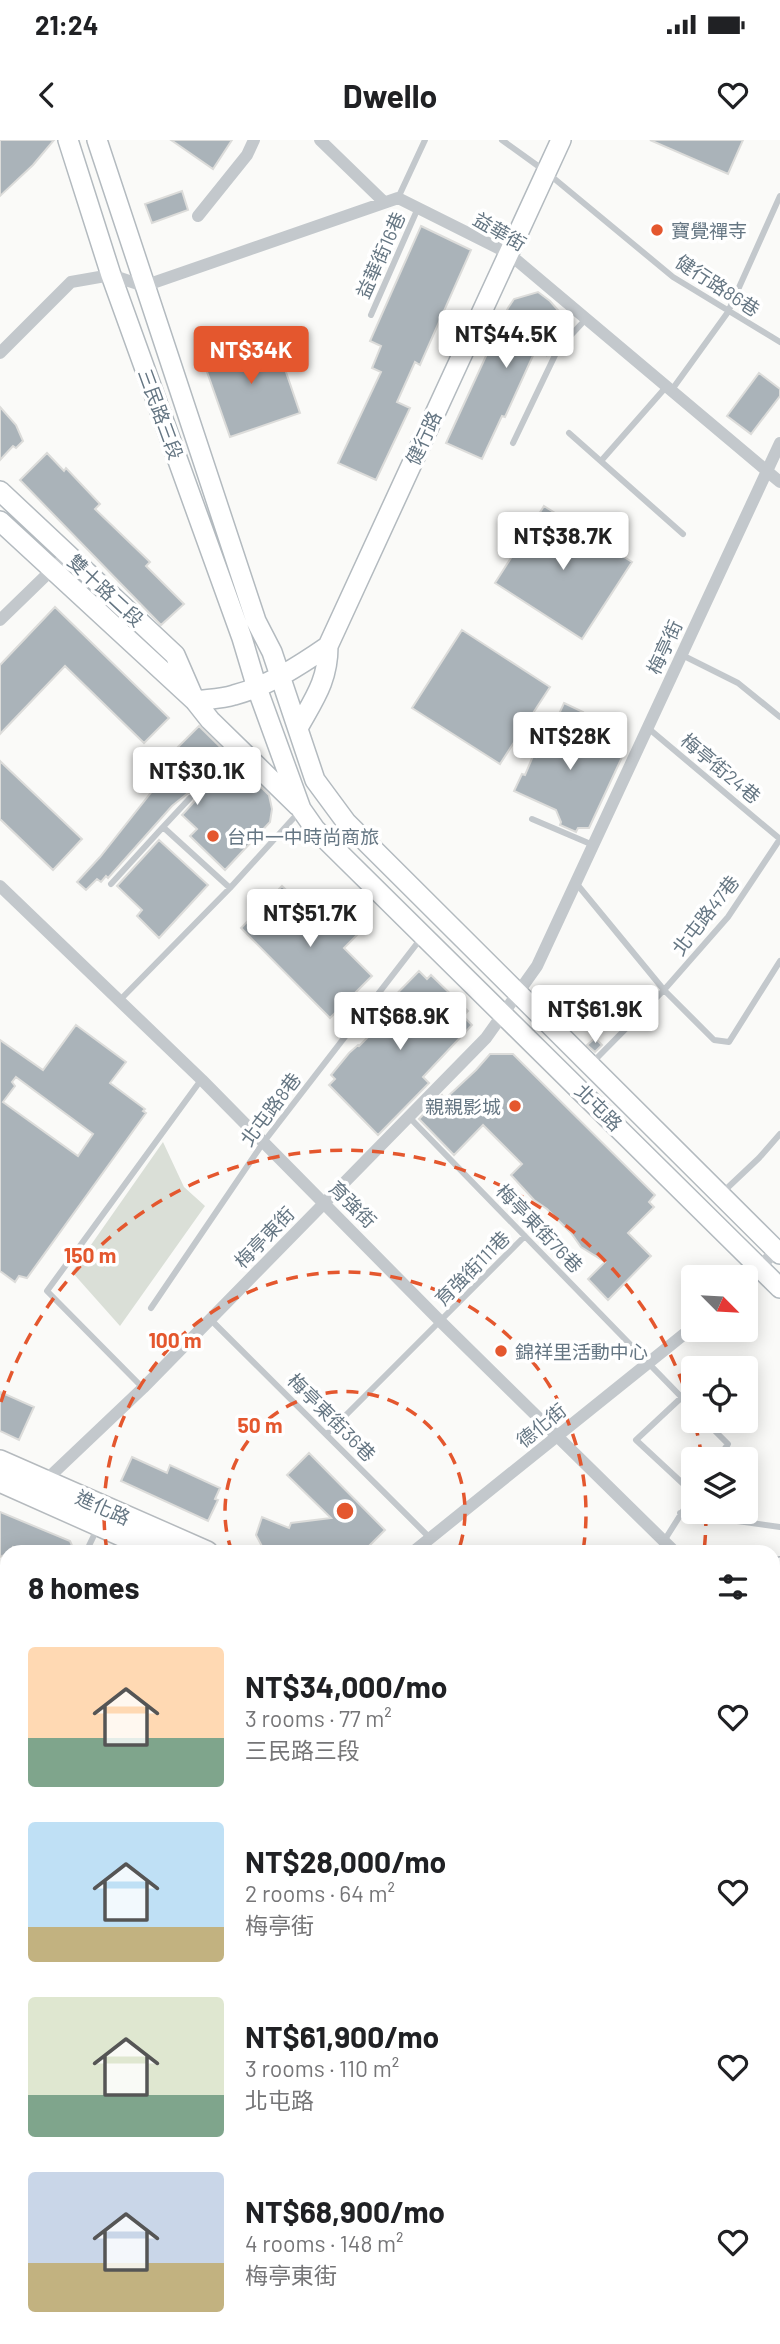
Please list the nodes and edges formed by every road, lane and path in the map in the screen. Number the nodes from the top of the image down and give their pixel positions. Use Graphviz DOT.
graph roads {
  1 [pos="68,140"];
  2 [pos="97,140"];
  3 [pos="254,140"];
  4 [pos="320,140"];
  5 [pos="425,140"];
  6 [pos="502,140"];
  7 [pos="561,140"];
  8 [pos="545,171"];
  9 [pos="780,196"];
  10 [pos="398,198"];
  11 [pos="384,201"];
  12 [pos="418,208"];
  13 [pos="198,216"];
  14 [pos="508,253"];
  15 [pos="111,275"];
  16 [pos="145,286"];
  17 [pos="728,312"];
  18 [pos="371,314"];
  19 [pos="586,320"];
  20 [pos="780,342"];
  21 [pos="0,353"];
  22 [pos="669,389"];
  23 [pos="569,433"];
  24 [pos="513,443"];
  25 [pos="780,443"];
  26 [pos="601,461"];
  27 [pos="767,470"];
  28 [pos="780,482"];
  29 [pos="0,491"];
  30 [pos="0,521"];
  31 [pos="683,534"];
  32 [pos="68,554"];
  33 [pos="51,568"];
  34 [pos="0,620"];
  35 [pos="328,646"];
  36 [pos="682,654"];
  37 [pos="279,677"];
  38 [pos="257,688"];
  39 [pos="195,701"];
  40 [pos="780,717"];
  41 [pos="298,728"];
  42 [pos="648,728"];
  43 [pos="190,797"];
  44 [pos="301,809"];
  45 [pos="532,819"];
  46 [pos="163,827"];
  47 [pos="780,839"];
  48 [pos="593,845"];
  49 [pos="576,883"];
  50 [pos="111,884"];
  51 [pos="0,886"];
  52 [pos="230,888"];
  53 [pos="423,936"];
  54 [pos="780,961"];
  55 [pos="664,990"];
  56 [pos="517,994"];
  57 [pos="119,1000"];
  58 [pos="503,1014"];
  59 [pos="590,1065"];
  60 [pos="202,1080"];
  61 [pos="407,1116"];
  62 [pos="780,1134"];
  63 [pos="263,1143"];
  64 [pos="721,1194"];
  65 [pos="325,1203"];
  66 [pos="525,1236"];
  67 [pos="779,1250"];
  68 [pos="759,1267"];
  69 [pos="780,1288"];
  70 [pos="151,1308"];
  71 [pos="210,1319"];
  72 [pos="440,1321"];
  73 [pos="681,1337"];
  74 [pos="649,1363"];
  75 [pos="143,1388"];
  76 [pos="681,1396"];
  77 [pos="681,1398"];
  78 [pos="717,1433"];
  79 [pos="327,1434"];
  80 [pos="557,1436"];
  81 [pos="726,1447"];
  82 [pos="0,1477"];
  83 [pos="45,1481"];
  84 [pos="681,1483"];
  85 [pos="680,1513"];
  86 [pos="99,1524"];
  87 [pos="780,1527"];
  88 [pos="431,1539"];
  89 [pos="664,1541"];
  90 [pos="89,1545"];
  91 [pos="144,1545"];
  92 [pos="186,1545"];
  93 [pos="423,1545"];
  94 [pos="668,1545"];
  1 -- 15 [label="main road, 三民路三段"];
  2 -- 16 [label="main road, 三民路三段"];
  3 -- 13 [label="street"];
  4 -- 11 [label="street"];
  5 -- 10 [label="lane"];
  6 -- 8 [label="lane, 健行路86巷"];
  7 -- 8 [label="main road, 健行路"];
  8 -- 14 [label="main road, 健行路"];
  8 -- 17 [label="lane, 健行路86巷"];
  9 -- 17 [label="lane"];
  10 -- 11 [label="street"];
  10 -- 12 [label="street, 益華街"];
  11 -- 16 [label="street"];
  12 -- 14 [label="street, 益華街"];
  12 -- 18 [label="lane, 益華街16巷"];
  14 -- 19 [label="street, 益華街"];
  14 -- 35 [label="main road, 健行路"];
  15 -- 16 [label="street"];
  15 -- 21 [label="street"];
  15 -- 38 [label="main road, 三民路三段"];
  16 -- 37 [label="main road, 三民路三段"];
  17 -- 20 [label="lane, 健行路86巷"];
  17 -- 22 [label="lane"];
  19 -- 22 [label="street, 益華街"];
  19 -- 24 [label="lane"];
  22 -- 26 [label="lane"];
  22 -- 27 [label="street, 益華街"];
  23 -- 26 [label="lane"];
  25 -- 27 [label="street, 梅亭街"];
  26 -- 31 [label="lane"];
  27 -- 28 [label="street, 益華街"];
  27 -- 36 [label="street, 梅亭街"];
  29 -- 32 [label="main road, 雙十路二段"];
  30 -- 33 [label="main road, 雙十路二段"];
  32 -- 33 [label="street"];
  32 -- 39 [label="main road, 雙十路二段"];
  33 -- 34 [label="street"];
  33 -- 39 [label="main road, 雙十路二段"];
  35 -- 37 [label="main road"];
  35 -- 41 [label="main road, 健行路"];
  36 -- 40 [label="lane"];
  36 -- 42 [label="street, 梅亭街"];
  37 -- 38 [label="main road"];
  37 -- 41 [label="main road, 北屯路"];
  38 -- 39 [label="main road"];
  38 -- 44 [label="main road, 北屯路"];
  39 -- 44 [label="main road, 雙十路二段"];
  41 -- 56 [label="main road, 北屯路"];
  42 -- 47 [label="lane, 梅亭街24巷"];
  42 -- 48 [label="street, 梅亭街"];
  43 -- 46 [label="lane"];
  44 -- 52 [label="lane"];
  44 -- 53 [label="main road, 北屯路"];
  45 -- 48 [label="lane"];
  46 -- 50 [label="lane"];
  46 -- 52 [label="lane"];
  47 -- 55 [label="lane, 北屯路47巷"];
  48 -- 49 [label="street, 梅亭街"];
  49 -- 55 [label="lane"];
  49 -- 56 [label="street, 梅亭街"];
  51 -- 57 [label="street, 育強街"];
  52 -- 57 [label="lane"];
  53 -- 58 [label="main road, 北屯路"];
  53 -- 63 [label="lane, 北屯路8巷"];
  54 -- 55 [label="lane"];
  55 -- 59 [label="lane, 北屯路47巷"];
  56 -- 58 [label="street, 梅亭街"];
  56 -- 59 [label="main road, 北屯路"];
  57 -- 60 [label="street, 育強街"];
  58 -- 61 [label="street, 梅亭東街"];
  58 -- 68 [label="main road, 北屯路"];
  59 -- 64 [label="main road, 北屯路"];
  60 -- 63 [label="street, 育強街"];
  60 -- 75 [label="lane"];
  61 -- 65 [label="street, 梅亭東街"];
  61 -- 66 [label="lane, 梅亭東街76巷"];
  62 -- 64 [label="lane"];
  63 -- 65 [label="street, 育強街"];
  63 -- 70 [label="lane, 北屯路8巷"];
  64 -- 67 [label="main road, 北屯路"];
  65 -- 71 [label="street, 梅亭東街"];
  65 -- 72 [label="street, 育強街"];
  66 -- 72 [label="lane, 育強街111巷"];
  66 -- 74 [label="lane, 梅亭東街76巷"];
  67 -- 68 [label="street"];
  68 -- 69 [label="main road, 北屯路"];
  71 -- 75 [label="street, 梅亭東街"];
  71 -- 79 [label="lane, 梅亭東街36巷"];
  72 -- 79 [label="lane, 育強街111巷"];
  72 -- 80 [label="street, 育強街"];
  73 -- 74 [label="street, 德化街"];
  74 -- 76 [label="lane, 梅亭東街76巷"];
  74 -- 80 [label="street, 德化街"];
  75 -- 83 [label="street, 梅亭東街"];
  77 -- 84 [label="lane"];
  78 -- 81 [label="lane"];
  79 -- 88 [label="lane, 梅亭東街36巷"];
  80 -- 88 [label="street, 德化街"];
  80 -- 89 [label="street, 育強街"];
  82 -- 83 [label="main road, 進化路"];
  82 -- 86 [label="main road, 進化路"];
  83 -- 92 [label="main road, 進化路"];
  85 -- 87 [label="lane"];
  85 -- 89 [label="lane"];
  86 -- 90 [label="lane"];
  86 -- 91 [label="main road, 進化路"];
  88 -- 93 [label="street, 德化街"];
  89 -- 94 [label="street, 育強街"];
}
